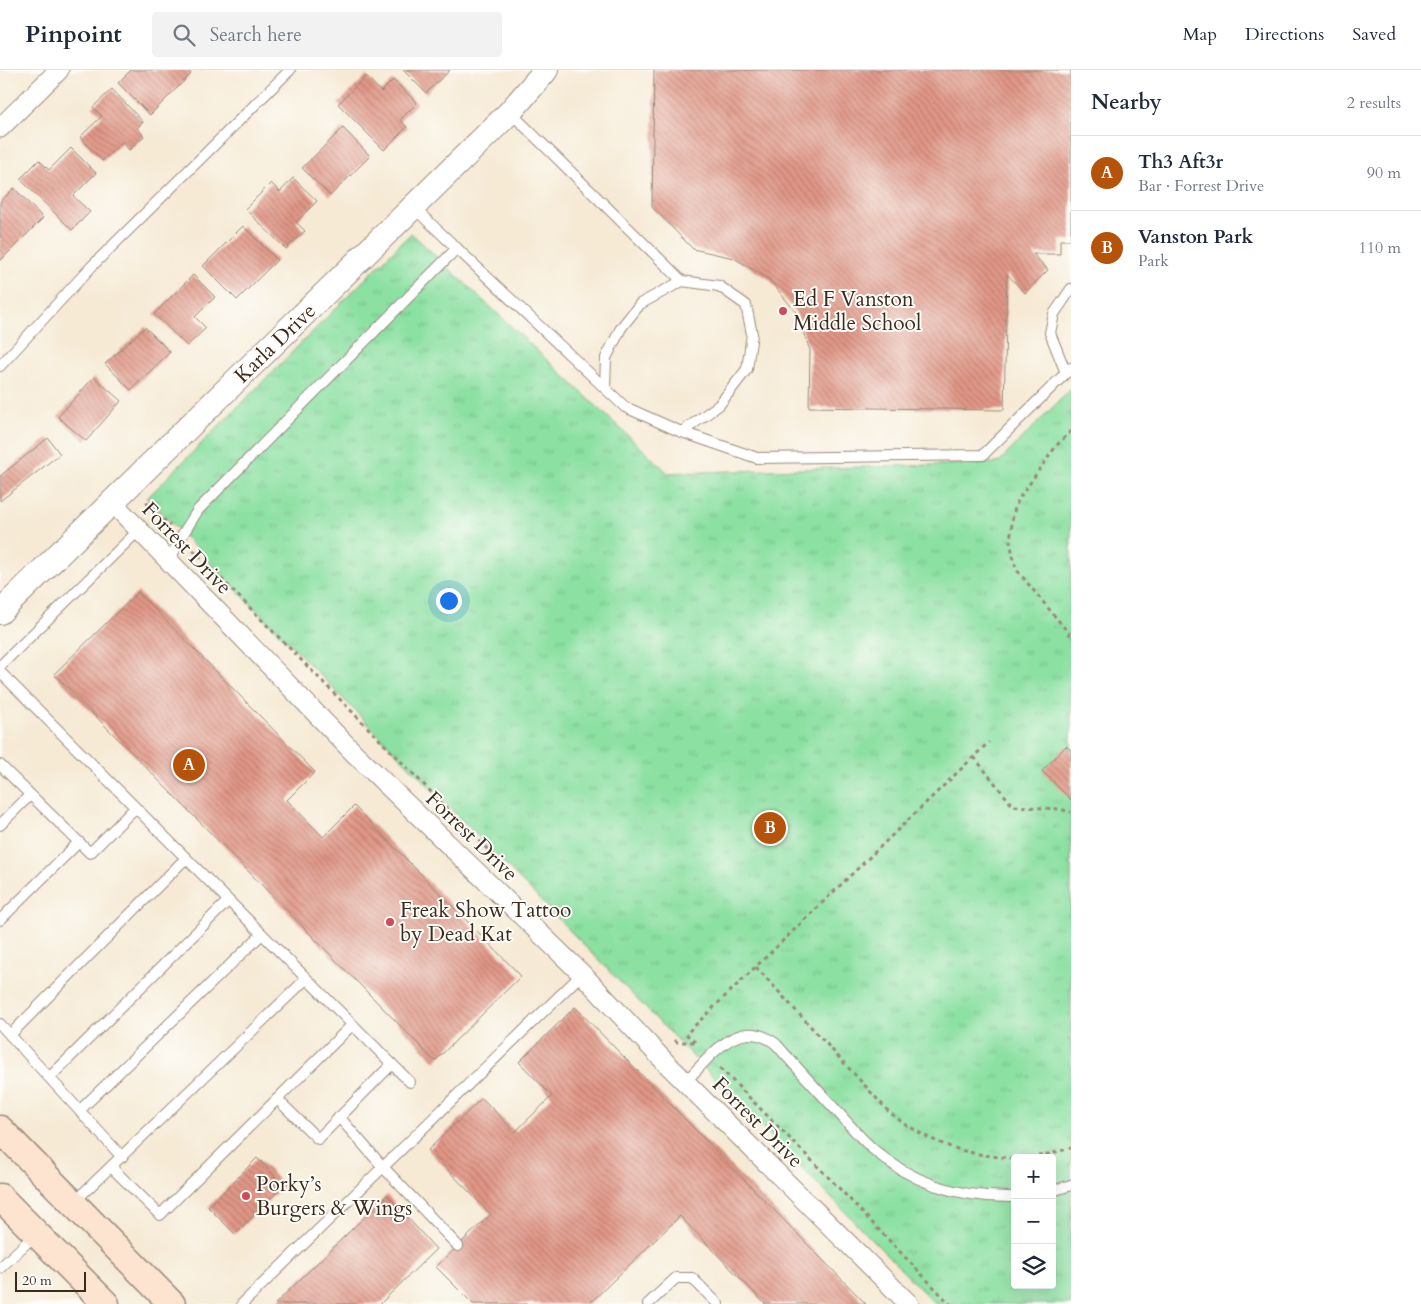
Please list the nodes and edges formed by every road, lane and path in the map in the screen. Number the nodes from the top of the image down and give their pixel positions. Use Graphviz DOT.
graph roads {
  1 [pos="59,70"];
  2 [pos="290,70"];
  3 [pos="546,70"];
  4 [pos="510,112"];
  5 [pos="0,128"];
  6 [pos="413,207"];
  7 [pos="457,248"];
  8 [pos="682,281"];
  9 [pos="1071,290"];
  10 [pos="0,366"];
  11 [pos="1068,370"];
  12 [pos="605,388"];
  13 [pos="682,432"];
  14 [pos="1071,432"];
  15 [pos="145,495"];
  16 [pos="112,502"];
  17 [pos="139,530"];
  18 [pos="181,537"];
  19 [pos="169,562"];
  20 [pos="0,612"];
  21 [pos="1071,636"];
  22 [pos="0,666"];
  23 [pos="0,672"];
  24 [pos="989,742"];
  25 [pos="974,757"];
  26 [pos="0,765"];
  27 [pos="30,795"];
  28 [pos="135,808"];
  29 [pos="1071,812"];
  30 [pos="0,825"];
  31 [pos="79,842"];
  32 [pos="186,858"];
  33 [pos="500,862"];
  34 [pos="228,901"];
  35 [pos="0,920"];
  36 [pos="262,934"];
  37 [pos="756,966"];
  38 [pos="582,974"];
  39 [pos="306,979"];
  40 [pos="0,1024"];
  41 [pos="352,1024"];
  42 [pos="10,1035"];
  43 [pos="672,1037"];
  44 [pos="694,1042"];
  45 [pos="710,1057"];
  46 [pos="392,1064"];
  47 [pos="50,1077"];
  48 [pos="410,1082"];
  49 [pos="685,1082"];
  50 [pos="277,1099"];
  51 [pos="80,1110"];
  52 [pos="339,1117"];
  53 [pos="0,1129"];
  54 [pos="1071,1148"];
  55 [pos="1049,1154"];
  56 [pos="122,1156"];
  57 [pos="1011,1158"];
  58 [pos="111,1167"];
  59 [pos="383,1168"];
  60 [pos="1071,1185"];
  61 [pos="1056,1190"];
  62 [pos="0,1197"];
  63 [pos="1011,1197"];
  64 [pos="73,1204"];
  65 [pos="37,1233"];
  66 [pos="458,1246"];
  67 [pos="0,1268"];
  68 [pos="106,1304"];
  69 [pos="172,1304"];
  70 [pos="242,1304"];
  71 [pos="648,1304"];
  72 [pos="718,1304"];
  73 [pos="910,1304"];
  74 [pos="950,1304"];
  1 -- 5 [label="street"];
  2 -- 10 [label="lane"];
  3 -- 4 [label="street, Karla Drive"];
  4 -- 6 [label="street, Karla Drive"];
  4 -- 8 [label="lane"];
  6 -- 7 [label="lane"];
  6 -- 16 [label="street, Karla Drive"];
  7 -- 12 [label="lane"];
  7 -- 18 [label="lane"];
  8 -- 12 [label="lane"];
  8 -- 13 [label="lane"];
  9 -- 11 [label="lane"];
  11 -- 13 [label="lane"];
  12 -- 13 [label="lane"];
  14 -- 21 [label="path"];
  15 -- 18 [label="path"];
  16 -- 17 [label="street, Forrest Drive"];
  16 -- 20 [label="street, Karla Drive"];
  17 -- 19 [label="street, Forrest Drive"];
  17 -- 22 [label="lane"];
  18 -- 19 [label="lane"];
  18 -- 33 [label="path"];
  19 -- 38 [label="street, Forrest Drive"];
  23 -- 28 [label="lane"];
  24 -- 25 [label="path"];
  25 -- 29 [label="path"];
  25 -- 37 [label="path"];
  26 -- 27 [label="lane"];
  27 -- 30 [label="lane"];
  27 -- 31 [label="lane"];
  28 -- 31 [label="lane"];
  28 -- 32 [label="lane"];
  31 -- 35 [label="lane"];
  32 -- 34 [label="lane"];
  32 -- 42 [label="lane"];
  34 -- 36 [label="lane"];
  34 -- 47 [label="lane"];
  36 -- 39 [label="lane"];
  36 -- 51 [label="lane"];
  37 -- 44 [label="path"];
  37 -- 57 [label="path"];
  38 -- 49 [label="street, Forrest Drive"];
  38 -- 59 [label="lane"];
  39 -- 41 [label="lane"];
  39 -- 56 [label="lane"];
  40 -- 42 [label="lane"];
  41 -- 46 [label="lane"];
  41 -- 50 [label="lane"];
  42 -- 47 [label="lane"];
  43 -- 44 [label="path"];
  44 -- 45 [label="path"];
  45 -- 49 [label="lane"];
  45 -- 63 [label="lane"];
  45 -- 74 [label="path"];
  46 -- 48 [label="lane"];
  46 -- 52 [label="lane"];
  47 -- 51 [label="lane"];
  49 -- 73 [label="street, Forrest Drive"];
  50 -- 52 [label="lane"];
  50 -- 58 [label="lane"];
  51 -- 56 [label="lane"];
  52 -- 59 [label="lane"];
  53 -- 64 [label="main road"];
  54 -- 55 [label="path"];
  56 -- 58 [label="lane"];
  58 -- 64 [label="lane"];
  59 -- 66 [label="lane"];
  59 -- 70 [label="lane"];
  60 -- 61 [label="lane"];
  62 -- 65 [label="main road"];
  64 -- 69 [label="main road"];
  65 -- 67 [label="lane"];
  65 -- 68 [label="main road"];
  71 -- 72 [label="lane"];
}
